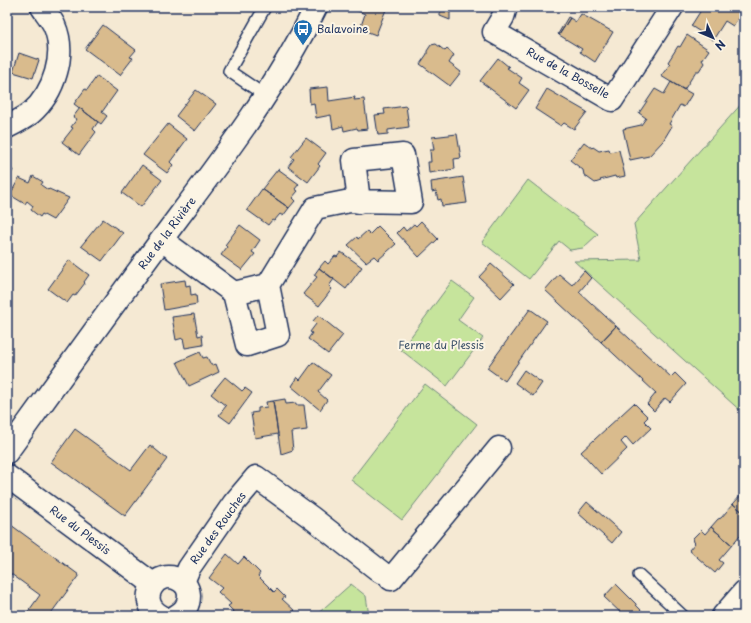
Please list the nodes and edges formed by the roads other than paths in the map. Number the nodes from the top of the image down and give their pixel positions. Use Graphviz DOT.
graph roads {
  1 [pos="42,7"];
  2 [pos="265,7"];
  3 [pos="316,7"];
  4 [pos="506,7"];
  5 [pos="672,7"];
  6 [pos="266,96"];
  7 [pos="7,127"];
  8 [pos="359,202"];
  9 [pos="162,240"];
  10 [pos="268,285"];
  11 [pos="234,293"];
  12 [pos="499,448"];
  13 [pos="7,452"];
  14 [pos="7,476"];
  15 [pos="639,575"];
  16 [pos="183,582"];
  17 [pos="153,584"];
  18 [pos="744,592"];
  19 [pos="185,613"];
  20 [pos="154,614"];
  21 [pos="683,616"];
  22 [pos="723,616"];
  1 -- 7 [label="street"];
  2 -- 6 [label="lane"];
  3 -- 6 [label="street, Rue de la Rivière"];
  4 -- 5 [label="street, Rue de la Bosselle"];
  6 -- 9 [label="street, Rue de la Rivière"];
  8 -- 10 [label="street"];
  9 -- 11 [label="street"];
  9 -- 13 [label="street, Rue de la Rivière"];
  10 -- 11 [label="street"];
  10 -- 11 [label="street"];
  12 -- 16 [label="street, Rue des Rouches"];
  14 -- 17 [label="street, Rue du Plessis"];
  15 -- 21 [label="lane"];
  16 -- 17 [label="street"];
  16 -- 19 [label="street"];
  17 -- 20 [label="street"];
  18 -- 22 [label="street"];
}
